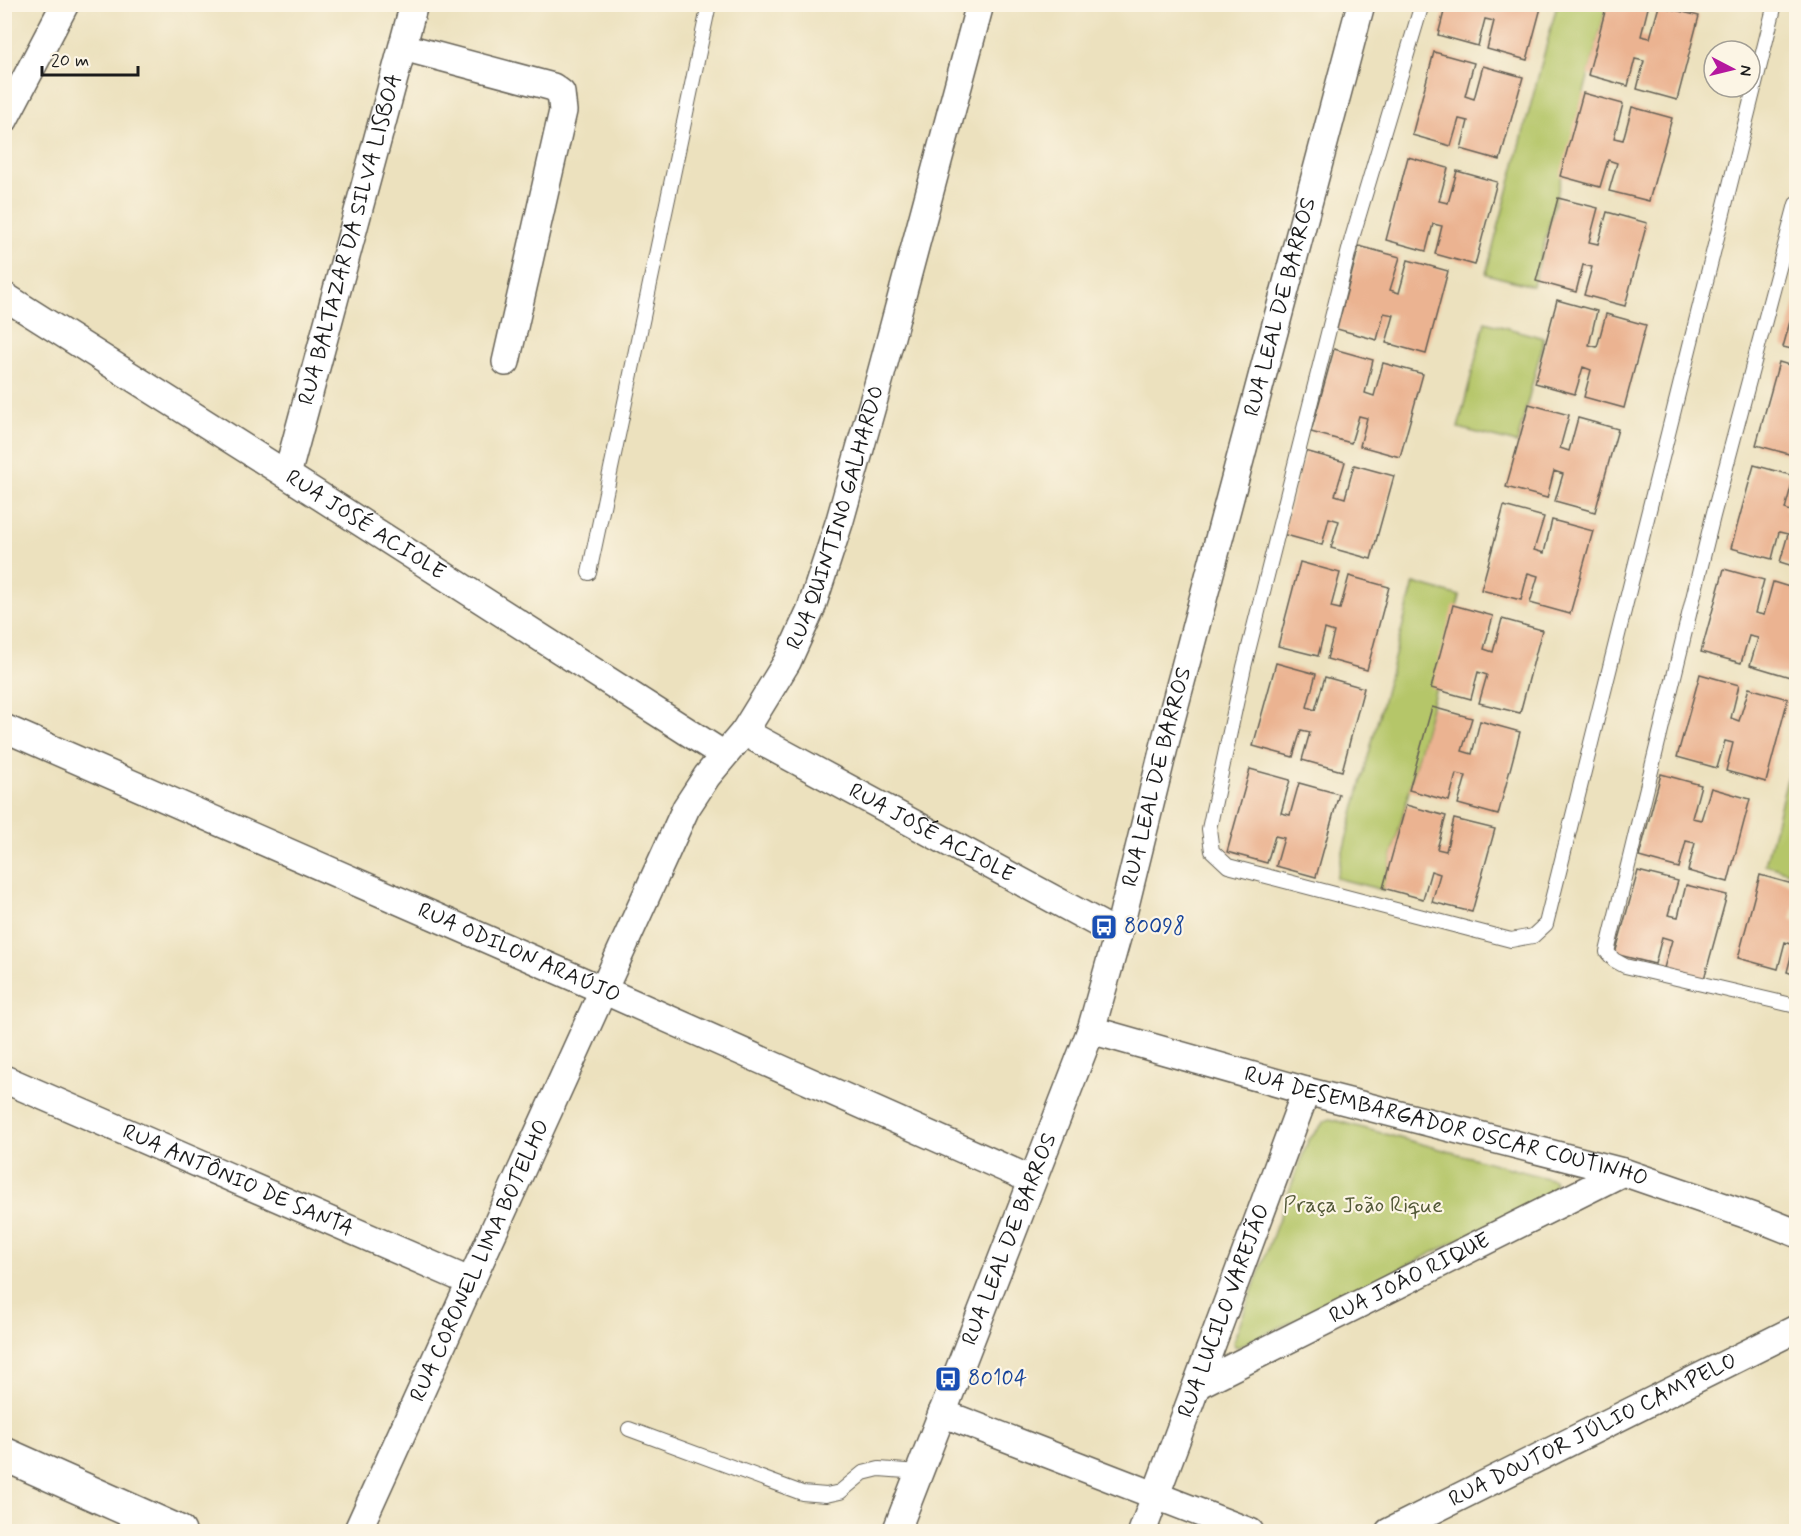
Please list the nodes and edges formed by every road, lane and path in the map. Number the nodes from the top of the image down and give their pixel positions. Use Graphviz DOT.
graph roads {
  1 [pos="64,4"];
  2 [pos="414,4"];
  3 [pos="710,4"];
  4 [pos="980,4"];
  5 [pos="1361,4"];
  6 [pos="1422,4"];
  7 [pos="1775,4"];
  8 [pos="403,47"];
  9 [pos="4,120"];
  10 [pos="1797,204"];
  11 [pos="4,296"];
  12 [pos="506,362"];
  13 [pos="287,475"];
  14 [pos="589,573"];
  15 [pos="4,728"];
  16 [pos="744,732"];
  17 [pos="724,755"];
  18 [pos="1118,934"];
  19 [pos="603,990"];
  20 [pos="1797,1006"];
  21 [pos="1091,1030"];
  22 [pos="4,1079"];
  23 [pos="1306,1091"];
  24 [pos="1623,1172"];
  25 [pos="1032,1180"];
  26 [pos="1797,1233"];
  27 [pos="471,1282"];
  28 [pos="1797,1329"];
  29 [pos="1197,1385"];
  30 [pos="942,1413"];
  31 [pos="629,1429"];
  32 [pos="4,1454"];
  33 [pos="919,1472"];
  34 [pos="1155,1496"];
  35 [pos="179,1532"];
  36 [pos="357,1532"];
  37 [pos="896,1532"];
  38 [pos="1142,1532"];
  39 [pos="1250,1532"];
  40 [pos="1389,1532"];
  1 -- 9 [label="street"];
  2 -- 8 [label="street, RUA BALTAZAR DA SILVA LISBOA"];
  3 -- 14 [label="lane"];
  4 -- 16 [label="street, RUA QUINTINO GALHARDO"];
  5 -- 18 [label="street, RUA LEAL DE BARROS"];
  6 -- 7 [label="lane"];
  8 -- 12 [label="street"];
  8 -- 13 [label="street, RUA BALTAZAR DA SILVA LISBOA"];
  10 -- 20 [label="lane"];
  11 -- 13 [label="street, RUA JOSÉ ACIOLE"];
  13 -- 17 [label="street, RUA JOSÉ ACIOLE"];
  15 -- 19 [label="street, RUA ODILON ARAÚJO"];
  16 -- 17 [label="street, RUA QUINTINO GALHARDO"];
  16 -- 18 [label="street, RUA JOSÉ ACIOLE"];
  17 -- 19 [label="street, RUA QUINTINO GALHARDO"];
  18 -- 21 [label="street, RUA LEAL DE BARROS"];
  19 -- 25 [label="street, RUA ODILON ARAÚJO"];
  19 -- 27 [label="street, RUA CORONEL LIMA BOTELHO"];
  21 -- 23 [label="street, RUA DESEMBARGADOR OSCAR COUTINHO"];
  21 -- 25 [label="street, RUA LEAL DE BARROS"];
  22 -- 27 [label="street, RUA ANTÔNIO DE SANTA"];
  23 -- 24 [label="street, RUA DESEMBARGADOR OSCAR COUTINHO"];
  23 -- 29 [label="street, RUA LUCILO VAREJÃO"];
  24 -- 26 [label="street, RUA DESEMBARGADOR OSCAR COUTINHO"];
  24 -- 29 [label="street, RUA JOÃO RIQUE"];
  25 -- 30 [label="street, RUA LEAL DE BARROS"];
  27 -- 36 [label="street, RUA CORONEL LIMA BOTELHO"];
  28 -- 40 [label="street, RUA DOUTOR JÚLIO CAMPELO"];
  29 -- 34 [label="street, RUA LUCILO VAREJÃO"];
  30 -- 33 [label="street, RUA LEAL DE BARROS"];
  30 -- 34 [label="street"];
  31 -- 33 [label="lane"];
  32 -- 35 [label="street"];
  33 -- 37 [label="street, RUA LEAL DE BARROS"];
  34 -- 38 [label="street, RUA LUCILO VAREJÃO"];
  34 -- 39 [label="street"];
}
